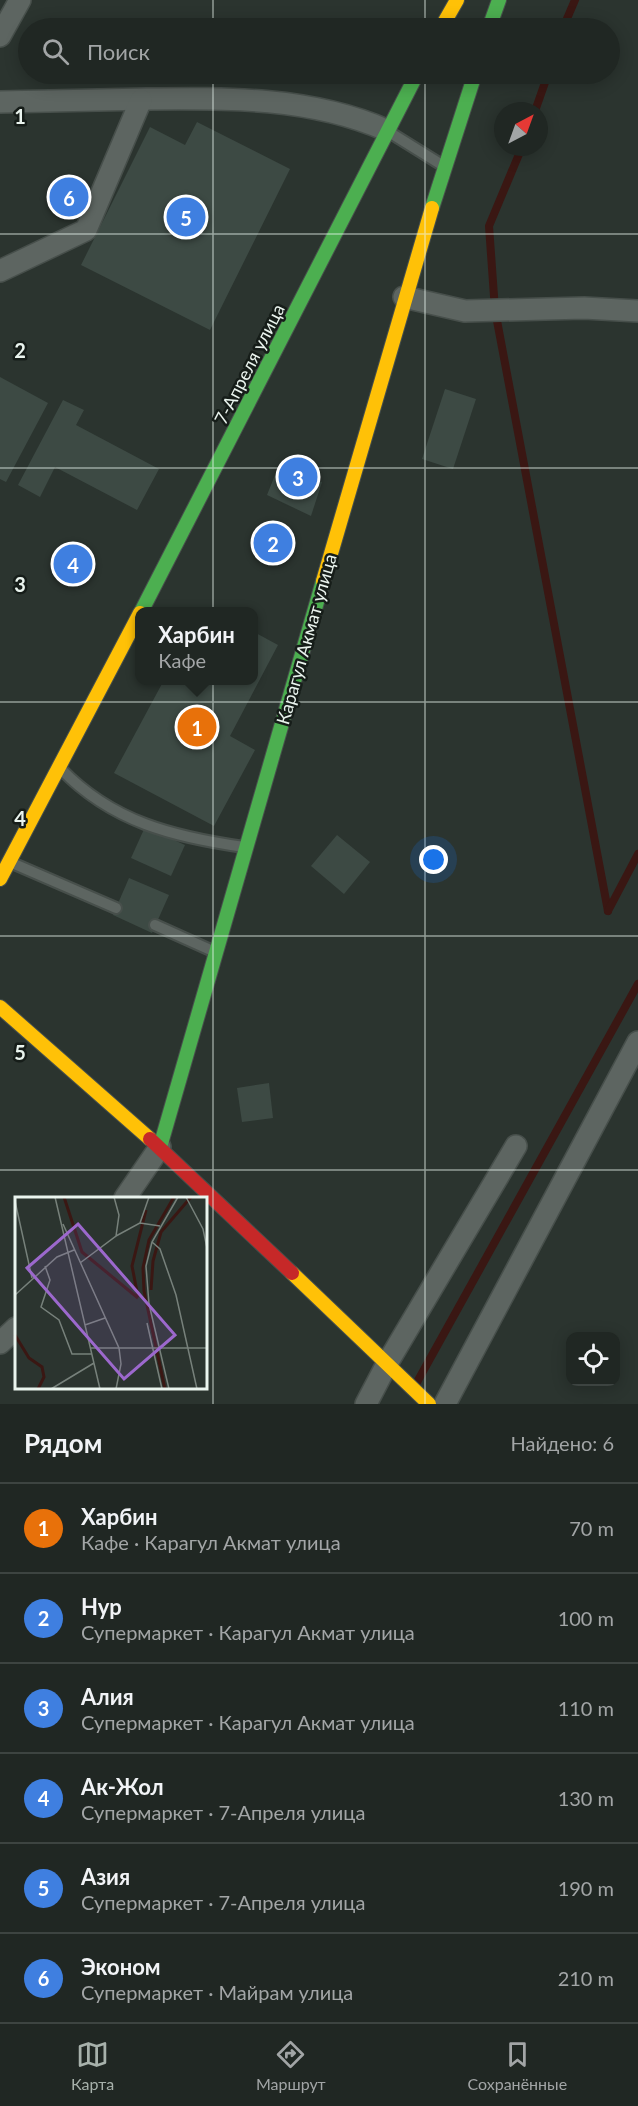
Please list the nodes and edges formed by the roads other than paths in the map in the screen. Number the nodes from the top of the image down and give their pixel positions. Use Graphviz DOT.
graph roads {
  1 [pos="20,0"];
  2 [pos="457,0"];
  3 [pos="499,0"];
  4 [pos="447,18"];
  5 [pos="493,18"];
  6 [pos="0,36"];
  7 [pos="411,84"];
  8 [pos="472,84"];
  9 [pos="141,100"];
  10 [pos="0,102"];
  11 [pos="386,130"];
  12 [pos="445,167"];
  13 [pos="0,271"];
  14 [pos="405,297"];
  15 [pos="638,311"];
  16 [pos="143,607"];
  17 [pos="135,622"];
  18 [pos="59,767"];
  19 [pos="246,848"];
  20 [pos="9,862"];
  21 [pos="0,879"];
  22 [pos="116,908"];
  23 [pos="155,925"];
  24 [pos="216,952"];
  25 [pos="0,1007"];
  26 [pos="638,1042"];
  27 [pos="516,1146"];
  28 [pos="160,1147"];
  29 [pos="126,1197"];
  30 [pos="15,1329"];
  31 [pos="0,1344"];
  32 [pos="394,1368"];
  33 [pos="433,1403"];
  34 [pos="366,1404"];
  1 -- 6 [label="street"];
  2 -- 4 [label="street"];
  3 -- 5 [label="street"];
  7 -- 11 [label="street, 7-Апреля улица"];
  8 -- 12 [label="street, Карагул Акмат улица"];
  9 -- 10 [label="street"];
  9 -- 11 [label="street"];
  9 -- 13 [label="street"];
  11 -- 12 [label="lane"];
  11 -- 16 [label="street, 7-Апреля улица"];
  12 -- 14 [label="street, Карагул Акмат улица"];
  14 -- 15 [label="street"];
  14 -- 19 [label="street, Карагул Акмат улица"];
  17 -- 18 [label="street, 7-Апреля улица"];
  18 -- 19 [label="lane"];
  18 -- 20 [label="street, 7-Апреля улица"];
  19 -- 24 [label="street, Карагул Акмат улица"];
  20 -- 21 [label="street, 7-Апреля улица"];
  20 -- 22 [label="lane"];
  23 -- 24 [label="lane"];
  24 -- 28 [label="street, Карагул Акмат улица"];
  25 -- 28 [label="street"];
  26 -- 33 [label="street"];
  27 -- 32 [label="street"];
  28 -- 29 [label="street, Карагул Акмат улица"];
  28 -- 32 [label="street"];
  30 -- 31 [label="street"];
  32 -- 33 [label="street"];
  32 -- 34 [label="street"];
}
